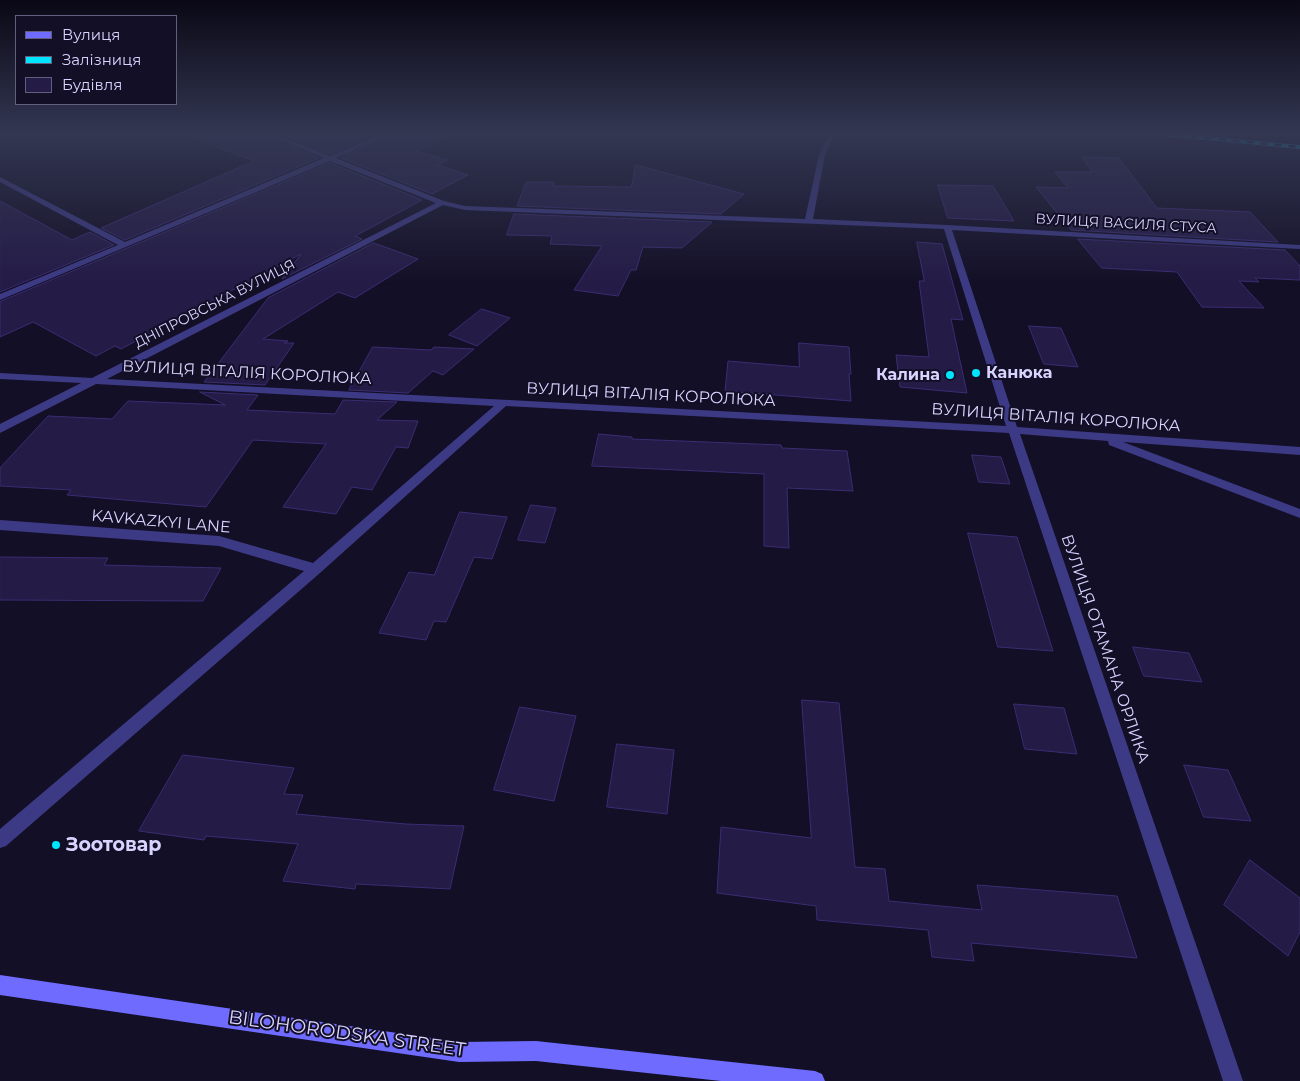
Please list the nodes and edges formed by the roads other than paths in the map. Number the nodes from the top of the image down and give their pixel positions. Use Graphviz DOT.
graph roads {
  1 [pos="10,184"];
  2 [pos="268,184"];
  3 [pos="396,184"];
  4 [pos="816,184"];
  5 [pos="442,203"];
  6 [pos="809,220"];
  7 [pos="948,227"];
  8 [pos="125,245"];
  9 [pos="1300,246"];
  10 [pos="0,297"];
  11 [pos="0,376"];
  12 [pos="97,381"];
  13 [pos="502,404"];
  14 [pos="0,429"];
  15 [pos="1012,430"];
  16 [pos="1101,438"];
  17 [pos="1300,451"];
  18 [pos="1300,514"];
  19 [pos="0,525"];
  20 [pos="315,569"];
  21 [pos="0,840"];
  22 [pos="0,985"];
  23 [pos="815,1081"];
  24 [pos="1232,1081"];
  1 -- 8 [label="street"];
  2 -- 8 [label="street"];
  3 -- 5 [label="street, ВУЛИЦЯ ВАСИЛЯ СТУСА"];
  4 -- 6 [label="street"];
  5 -- 6 [label="street, ВУЛИЦЯ ВАСИЛЯ СТУСА"];
  5 -- 12 [label="street, ДНІПРОВСЬКА ВУЛИЦЯ"];
  6 -- 7 [label="street, ВУЛИЦЯ ВАСИЛЯ СТУСА"];
  7 -- 9 [label="street, ВУЛИЦЯ ВАСИЛЯ СТУСА"];
  7 -- 15 [label="street, ВУЛИЦЯ ОТАМАНА ОРЛИКА"];
  8 -- 10 [label="street"];
  11 -- 12 [label="street, ВУЛИЦЯ ВІТАЛІЯ КОРОЛЮКА"];
  12 -- 13 [label="street, ВУЛИЦЯ ВІТАЛІЯ КОРОЛЮКА"];
  12 -- 14 [label="street, ДНІПРОВСЬКА ВУЛИЦЯ"];
  13 -- 15 [label="street, ВУЛИЦЯ ВІТАЛІЯ КОРОЛЮКА"];
  13 -- 20 [label="street"];
  15 -- 16 [label="street, ВУЛИЦЯ ВІТАЛІЯ КОРОЛЮКА"];
  15 -- 24 [label="street, ВУЛИЦЯ ОТАМАНА ОРЛИКА"];
  16 -- 17 [label="street, ВУЛИЦЯ ВІТАЛІЯ КОРОЛЮКА"];
  16 -- 18 [label="street"];
  19 -- 20 [label="street, KAVKAZKYI LANE"];
  20 -- 21 [label="street"];
  22 -- 23 [label="street, BILOHORODSKA STREET"];
}
